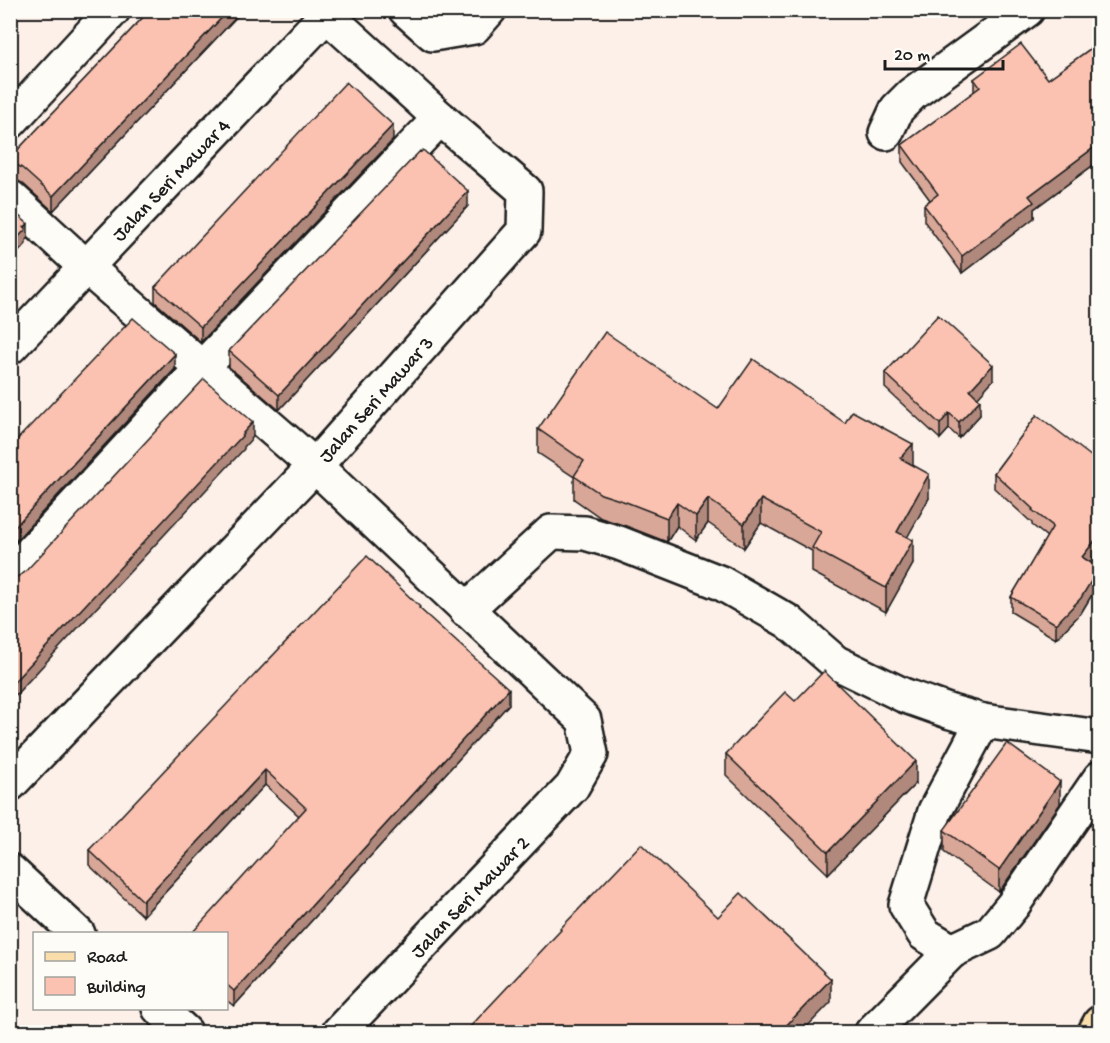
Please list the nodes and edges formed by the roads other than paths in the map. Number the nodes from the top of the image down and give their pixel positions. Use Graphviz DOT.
graph roads {
  1 [pos="113,10"];
  2 [pos="406,10"];
  3 [pos="489,10"];
  4 [pos="1027,10"];
  5 [pos="326,12"];
  6 [pos="440,118"];
  7 [pos="10,122"];
  8 [pos="886,133"];
  9 [pos="10,197"];
  10 [pos="87,267"];
  11 [pos="10,346"];
  12 [pos="202,368"];
  13 [pos="315,466"];
  14 [pos="10,574"];
  15 [pos="466,610"];
  16 [pos="983,721"];
  17 [pos="1100,737"];
  18 [pos="1100,778"];
  19 [pos="10,784"];
  20 [pos="10,871"];
  21 [pos="77,932"];
  22 [pos="952,951"];
  23 [pos="161,1010"];
  24 [pos="1100,1023"];
  25 [pos="185,1032"];
  26 [pos="339,1032"];
  27 [pos="872,1032"];
  28 [pos="1095,1032"];
  1 -- 7 [label="street"];
  2 -- 3 [label="street"];
  4 -- 8 [label="street"];
  5 -- 6 [label="street, Jalan Seri Mawar 3"];
  5 -- 10 [label="street, Jalan Seri Mawar 4"];
  6 -- 12 [label="street"];
  6 -- 13 [label="street, Jalan Seri Mawar 3"];
  9 -- 10 [label="street"];
  10 -- 11 [label="street, Jalan Seri Mawar 4"];
  10 -- 12 [label="street"];
  12 -- 13 [label="street"];
  12 -- 14 [label="street"];
  13 -- 15 [label="street"];
  13 -- 19 [label="street, Jalan Seri Mawar 3"];
  15 -- 16 [label="street"];
  15 -- 26 [label="street, Jalan Seri Mawar 2"];
  16 -- 17 [label="street"];
  16 -- 22 [label="street"];
  18 -- 22 [label="street"];
  20 -- 21 [label="street"];
  22 -- 27 [label="street"];
  23 -- 25 [label="street"];
  24 -- 28 [label="main road"];
}
